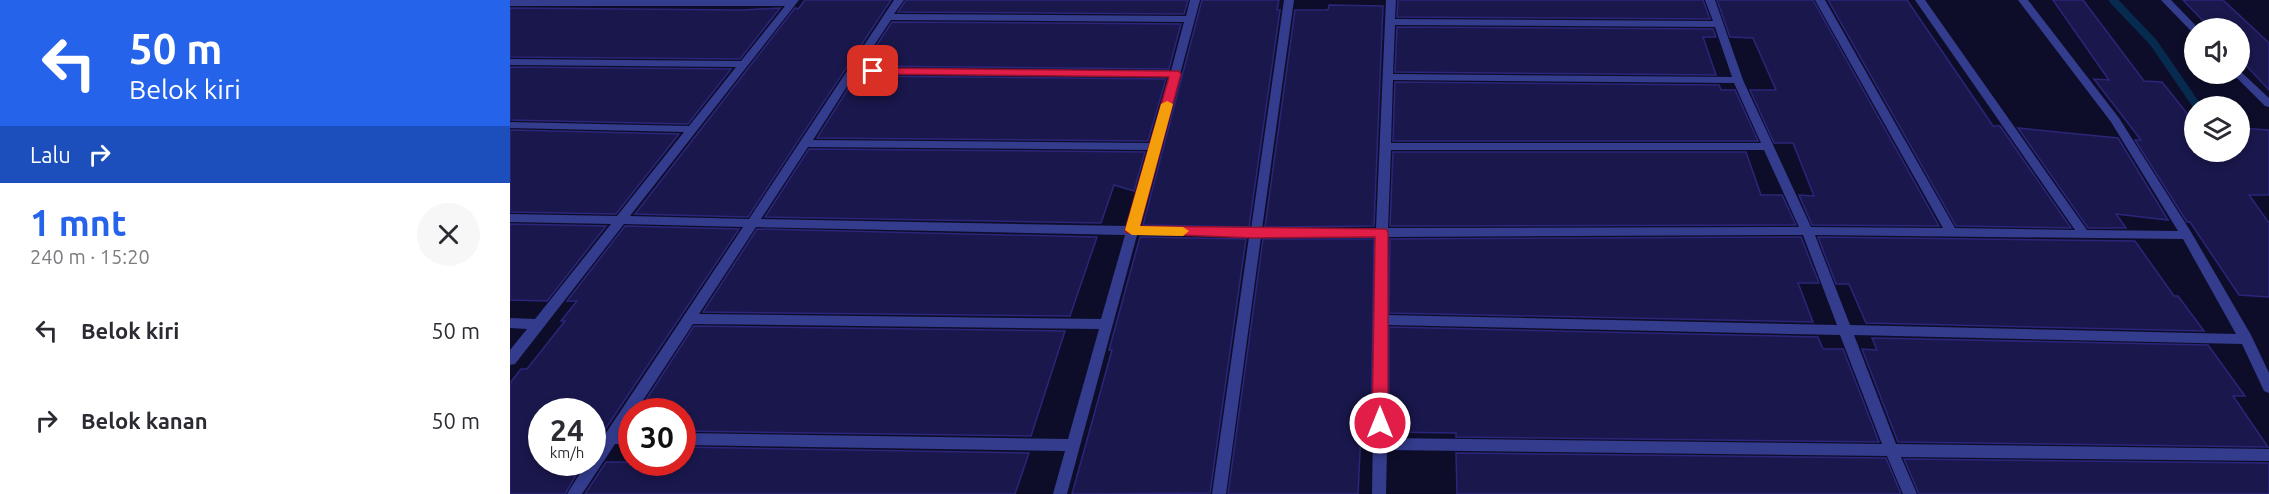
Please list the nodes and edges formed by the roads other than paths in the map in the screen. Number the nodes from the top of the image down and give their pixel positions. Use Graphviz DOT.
graph roads {
  1 [pos="899,0"];
  2 [pos="1195,0"];
  3 [pos="1289,0"];
  4 [pos="1391,0"];
  5 [pos="1710,0"];
  6 [pos="1820,0"];
  7 [pos="1920,0"];
  8 [pos="2023,0"];
  9 [pos="2166,0"];
  10 [pos="793,1"];
  11 [pos="510,3"];
  12 [pos="888,17"];
  13 [pos="1190,19"];
  14 [pos="2184,19"];
  15 [pos="1390,22"];
  16 [pos="1718,24"];
  17 [pos="510,62"];
  18 [pos="744,64"];
  19 [pos="852,71"];
  20 [pos="1175,74"];
  21 [pos="1388,76"];
  22 [pos="1738,80"];
  23 [pos="2249,84"];
  24 [pos="2269,104"];
  25 [pos="510,125"];
  26 [pos="693,129"];
  27 [pos="804,143"];
  28 [pos="1767,146"];
  29 [pos="1155,147"];
  30 [pos="1385,147"];
  31 [pos="510,218"];
  32 [pos="620,222"];
  33 [pos="753,222"];
  34 [pos="1132,230"];
  35 [pos="1807,231"];
  36 [pos="1382,232"];
  37 [pos="1254,233"];
  38 [pos="1952,233"];
  39 [pos="2084,234"];
  40 [pos="2187,235"];
  41 [pos="689,319"];
  42 [pos="1381,320"];
  43 [pos="510,323"];
  44 [pos="540,324"];
  45 [pos="1107,324"];
  46 [pos="1846,330"];
  47 [pos="2246,339"];
  48 [pos="510,360"];
  49 [pos="2269,387"];
  50 [pos="611,438"];
  51 [pos="618,438"];
  52 [pos="696,439"];
  53 [pos="1380,444"];
  54 [pos="1074,445"];
  55 [pos="1891,450"];
  56 [pos="2269,455"];
  57 [pos="574,494"];
  58 [pos="1060,494"];
  59 [pos="1219,494"];
  60 [pos="1379,494"];
  61 [pos="1910,494"];
  1 -- 12 [label="street"];
  2 -- 13 [label="street"];
  3 -- 37 [label="street"];
  4 -- 15 [label="street"];
  5 -- 16 [label="street"];
  6 -- 38 [label="street"];
  7 -- 39 [label="street"];
  8 -- 40 [label="street"];
  9 -- 14 [label="street"];
  10 -- 11 [label="street"];
  10 -- 18 [label="street"];
  12 -- 13 [label="street"];
  12 -- 19 [label="street"];
  13 -- 20 [label="street"];
  15 -- 16 [label="street"];
  15 -- 21 [label="street"];
  16 -- 22 [label="street"];
  17 -- 18 [label="street"];
  18 -- 26 [label="street"];
  19 -- 20 [label="street"];
  19 -- 27 [label="street"];
  20 -- 29 [label="street"];
  21 -- 22 [label="street"];
  21 -- 30 [label="street"];
  22 -- 28 [label="street"];
  23 -- 24 [label="street"];
  25 -- 26 [label="street"];
  26 -- 32 [label="street"];
  27 -- 29 [label="street"];
  27 -- 33 [label="street"];
  28 -- 30 [label="street"];
  28 -- 35 [label="street"];
  29 -- 34 [label="street"];
  30 -- 36 [label="street"];
  31 -- 32 [label="street"];
  32 -- 33 [label="street"];
  32 -- 44 [label="street"];
  33 -- 34 [label="street"];
  33 -- 41 [label="street"];
  34 -- 37 [label="street"];
  34 -- 45 [label="street"];
  35 -- 36 [label="street"];
  35 -- 38 [label="street"];
  35 -- 46 [label="street"];
  36 -- 37 [label="street"];
  36 -- 42 [label="street"];
  37 -- 59 [label="street"];
  38 -- 39 [label="street"];
  39 -- 40 [label="street"];
  40 -- 47 [label="street"];
  41 -- 45 [label="street"];
  41 -- 50 [label="street"];
  42 -- 46 [label="street"];
  42 -- 53 [label="street"];
  43 -- 44 [label="street"];
  44 -- 48 [label="street"];
  45 -- 54 [label="street"];
  46 -- 47 [label="street"];
  46 -- 55 [label="street"];
  47 -- 49 [label="street"];
  50 -- 51 [label="street"];
  50 -- 57 [label="street"];
  52 -- 54 [label="street"];
  53 -- 55 [label="street"];
  53 -- 60 [label="street"];
  54 -- 58 [label="street"];
  55 -- 56 [label="street"];
  55 -- 61 [label="street"];
}
